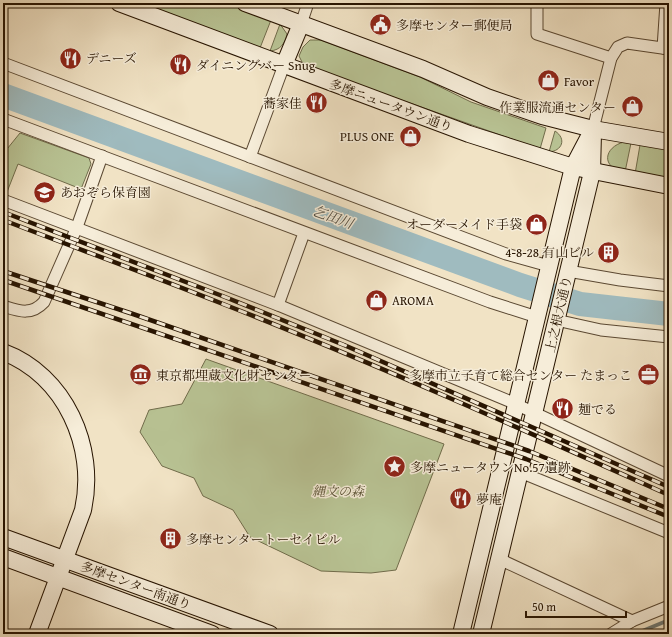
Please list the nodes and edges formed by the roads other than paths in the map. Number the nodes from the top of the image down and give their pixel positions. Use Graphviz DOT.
graph roads {
  1 [pos="119,3"];
  2 [pos="245,3"];
  3 [pos="308,3"];
  4 [pos="537,3"];
  5 [pos="666,3"];
  6 [pos="301,24"];
  7 [pos="666,48"];
  8 [pos="612,58"];
  9 [pos="3,63"];
  10 [pos="284,65"];
  11 [pos="3,119"];
  12 [pos="593,129"];
  13 [pos="669,142"];
  14 [pos="102,156"];
  15 [pos="250,157"];
  16 [pos="573,167"];
  17 [pos="592,172"];
  18 [pos="669,186"];
  19 [pos="3,200"];
  20 [pos="77,227"];
  21 [pos="304,233"];
  22 [pos="548,270"];
  23 [pos="567,275"];
  24 [pos="669,286"];
  25 [pos="278,305"];
  26 [pos="3,306"];
  27 [pos="539,311"];
  28 [pos="557,315"];
  29 [pos="669,337"];
  30 [pos="3,352"];
  31 [pos="516,405"];
  32 [pos="534,412"];
  33 [pos="520,472"];
  34 [pos="669,476"];
  35 [pos="669,533"];
  36 [pos="3,537"];
  37 [pos="3,557"];
  38 [pos="65,559"];
  39 [pos="499,559"];
  40 [pos="58,578"];
  41 [pos="669,606"];
  42 [pos="632,621"];
  43 [pos="37,634"];
  44 [pos="212,634"];
  45 [pos="270,634"];
  46 [pos="461,634"];
  47 [pos="481,634"];
  48 [pos="611,634"];
  1 -- 10 [label="street, 多摩ニュータウン通り"];
  2 -- 6 [label="street"];
  3 -- 6 [label="street"];
  4 -- 8 [label="street"];
  5 -- 7 [label="street"];
  6 -- 10 [label="street"];
  6 -- 12 [label="street"];
  7 -- 8 [label="street"];
  8 -- 12 [label="street"];
  9 -- 15 [label="street"];
  10 -- 15 [label="street"];
  10 -- 16 [label="street, 多摩ニュータウン通り"];
  11 -- 14 [label="street"];
  12 -- 13 [label="street"];
  12 -- 16 [label="street, 上之根大通り"];
  12 -- 17 [label="street, 上之根大通り"];
  14 -- 20 [label="street"];
  14 -- 21 [label="street"];
  15 -- 22 [label="street"];
  16 -- 17 [label="street, 多摩ニュータウン通り"];
  16 -- 22 [label="street, 上之根大通り"];
  17 -- 18 [label="street, 多摩ニュータウン通り"];
  17 -- 23 [label="street, 上之根大通り"];
  19 -- 20 [label="street"];
  20 -- 25 [label="street"];
  20 -- 26 [label="street"];
  21 -- 25 [label="street"];
  21 -- 27 [label="street"];
  22 -- 27 [label="street, 上之根大通り"];
  23 -- 24 [label="street"];
  23 -- 28 [label="street, 上之根大通り"];
  25 -- 31 [label="street"];
  27 -- 31 [label="street, 上之根大通り"];
  28 -- 29 [label="street"];
  28 -- 32 [label="street, 上之根大通り"];
  30 -- 38 [label="street"];
  31 -- 32 [label="street"];
  31 -- 46 [label="street, 上之根大通り"];
  32 -- 33 [label="street, 上之根大通り"];
  32 -- 34 [label="street"];
  33 -- 35 [label="street"];
  33 -- 39 [label="street, 上之根大通り"];
  36 -- 38 [label="street, 多摩センター南通り"];
  37 -- 40 [label="street, 多摩センター南通り"];
  38 -- 40 [label="street"];
  38 -- 45 [label="street, 多摩センター南通り"];
  39 -- 42 [label="street"];
  39 -- 47 [label="street, 上之根大通り"];
  40 -- 43 [label="street"];
  40 -- 44 [label="street, 多摩センター南通り"];
  41 -- 42 [label="street"];
  42 -- 48 [label="street"];
}
